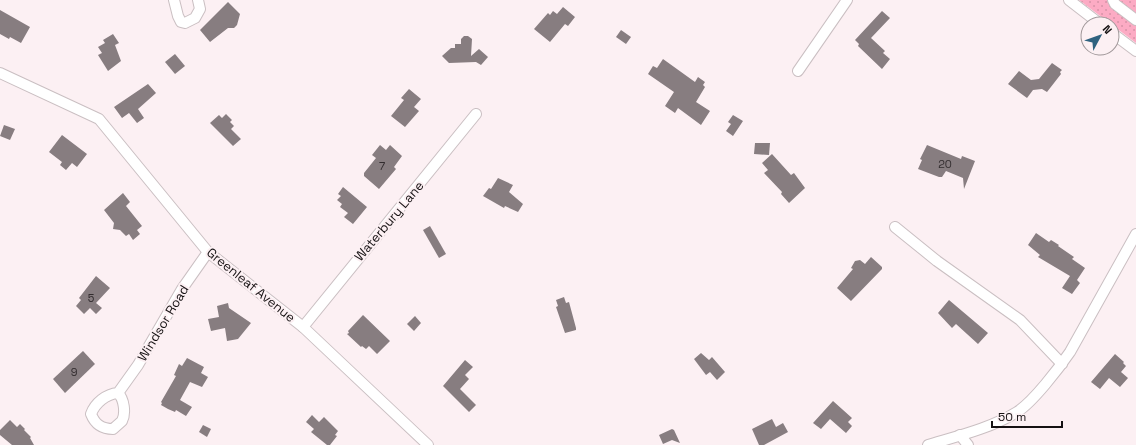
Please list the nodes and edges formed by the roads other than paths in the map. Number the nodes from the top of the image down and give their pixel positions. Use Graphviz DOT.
graph roads {
  1 [pos="174,0"];
  2 [pos="198,0"];
  3 [pos="847,0"];
  4 [pos="1069,0"];
  5 [pos="1113,0"];
  6 [pos="1090,16"];
  7 [pos="1136,20"];
  8 [pos="1120,39"];
  9 [pos="1136,52"];
  10 [pos="798,71"];
  11 [pos="0,73"];
  12 [pos="476,114"];
  13 [pos="895,227"];
  14 [pos="1136,234"];
  15 [pos="208,252"];
  16 [pos="303,327"];
  17 [pos="1062,364"];
  18 [pos="118,393"];
  19 [pos="960,435"];
  20 [pos="942,443"];
  21 [pos="428,445"];
  22 [pos="928,445"];
  23 [pos="968,445"];
  1 -- 2 [label="street"];
  3 -- 10 [label="street"];
  4 -- 6 [label="street"];
  5 -- 7 [label="street"];
  8 -- 9 [label="street"];
  11 -- 15 [label="street, Greenleaf Avenue"];
  12 -- 16 [label="street, Waterbury Lane"];
  13 -- 17 [label="street"];
  14 -- 17 [label="street"];
  15 -- 16 [label="street, Greenleaf Avenue"];
  15 -- 18 [label="street, Windsor Road"];
  16 -- 21 [label="street, Greenleaf Avenue"];
  17 -- 19 [label="street"];
  19 -- 20 [label="street"];
  19 -- 23 [label="street"];
  20 -- 22 [label="street"];
}
